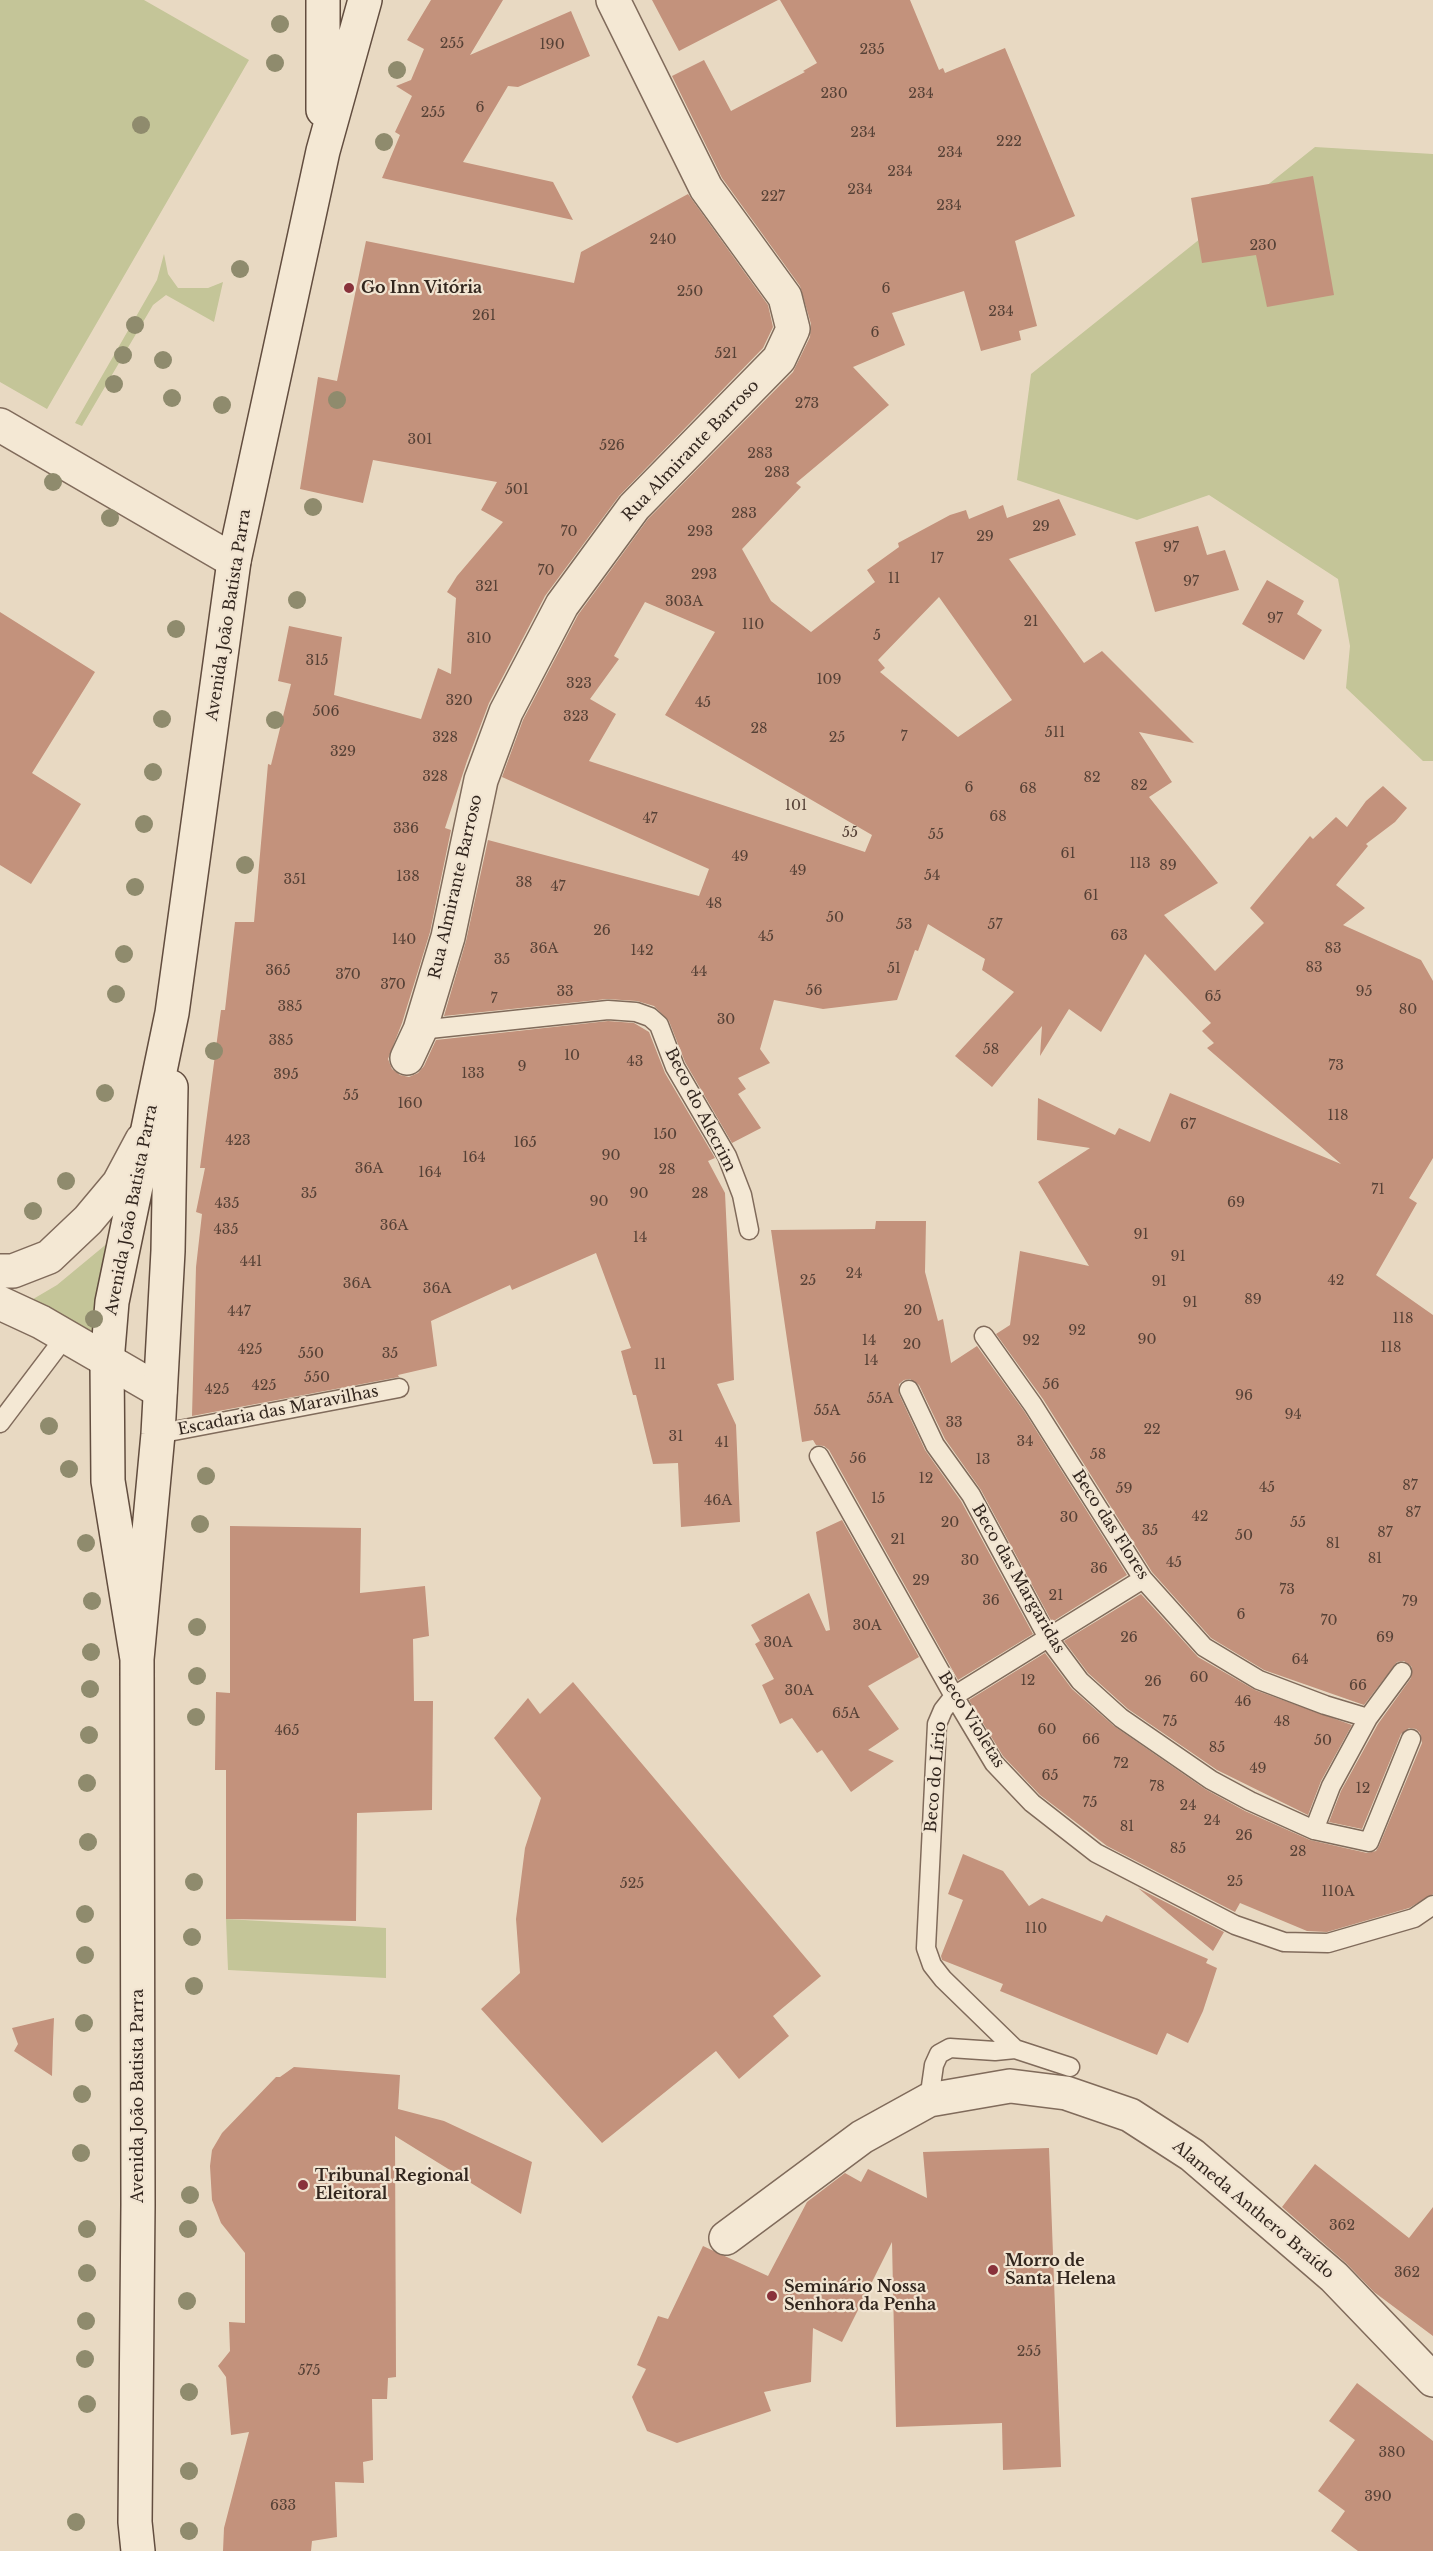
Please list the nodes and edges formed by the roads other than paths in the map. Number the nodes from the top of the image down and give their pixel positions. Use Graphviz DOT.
graph roads {
  1 [pos="323,0"];
  2 [pos="365,0"];
  3 [pos="613,0"];
  4 [pos="323,151"];
  5 [pos="0,425"];
  6 [pos="234,561"];
  7 [pos="172,1013"];
  8 [pos="414,1044"];
  9 [pos="148,1128"];
  10 [pos="749,1230"];
  11 [pos="0,1271"];
  12 [pos="0,1303"];
  13 [pos="984,1336"];
  14 [pos="66,1337"];
  15 [pos="107,1362"];
  16 [pos="399,1388"];
  17 [pos="909,1390"];
  18 [pos="160,1391"];
  19 [pos="0,1423"];
  20 [pos="158,1434"];
  21 [pos="819,1456"];
  22 [pos="1143,1579"];
  23 [pos="1048,1638"];
  24 [pos="137,1659"];
  25 [pos="1402,1672"];
  26 [pos="954,1696"];
  27 [pos="1368,1718"];
  28 [pos="1411,1739"];
  29 [pos="1314,1830"];
  30 [pos="1433,1905"];
  31 [pos="1015,2049"];
  32 [pos="1070,2067"];
  33 [pos="929,2100"];
  34 [pos="726,2238"];
  35 [pos="1433,2380"];
  36 [pos="135,2547"];
  1 -- 4 [label="main road, Avenida João Batista Parra"];
  2 -- 4 [label="main road, Avenida João Batista Parra"];
  3 -- 8 [label="main road, Rua Almirante Barroso"];
  4 -- 6 [label="main road, Avenida João Batista Parra"];
  5 -- 6 [label="main road"];
  6 -- 7 [label="main road, Avenida João Batista Parra"];
  7 -- 9 [label="main road, Avenida João Batista Parra"];
  7 -- 18 [label="main road, Avenida João Batista Parra"];
  8 -- 10 [label="lane, Beco do Alecrim"];
  9 -- 11 [label="main road"];
  9 -- 15 [label="main road, Avenida João Batista Parra"];
  12 -- 14 [label="main road"];
  13 -- 22 [label="lane, Beco das Flores"];
  14 -- 15 [label="main road"];
  14 -- 19 [label="lane"];
  15 -- 18 [label="main road"];
  15 -- 24 [label="main road, Avenida João Batista Parra"];
  16 -- 20 [label="lane, Escadaria das Maravilhas"];
  17 -- 23 [label="lane, Beco das Margaridas"];
  18 -- 20 [label="main road, Avenida João Batista Parra"];
  20 -- 24 [label="main road, Avenida João Batista Parra"];
  21 -- 26 [label="lane, Beco Violetas"];
  22 -- 23 [label="lane, Beco do Lírio"];
  22 -- 27 [label="lane, Beco das Flores"];
  23 -- 26 [label="lane, Beco do Lírio"];
  23 -- 29 [label="lane, Beco das Margaridas"];
  24 -- 36 [label="main road, Avenida João Batista Parra"];
  25 -- 27 [label="lane"];
  26 -- 30 [label="lane, Beco Violetas"];
  26 -- 31 [label="lane, Beco do Lírio"];
  27 -- 29 [label="lane"];
  28 -- 29 [label="lane, Beco das Margaridas"];
  31 -- 32 [label="lane"];
  31 -- 33 [label="lane"];
  33 -- 34 [label="main road, Alameda Anthero Braído"];
  33 -- 35 [label="main road, Alameda Anthero Braído"];
}
